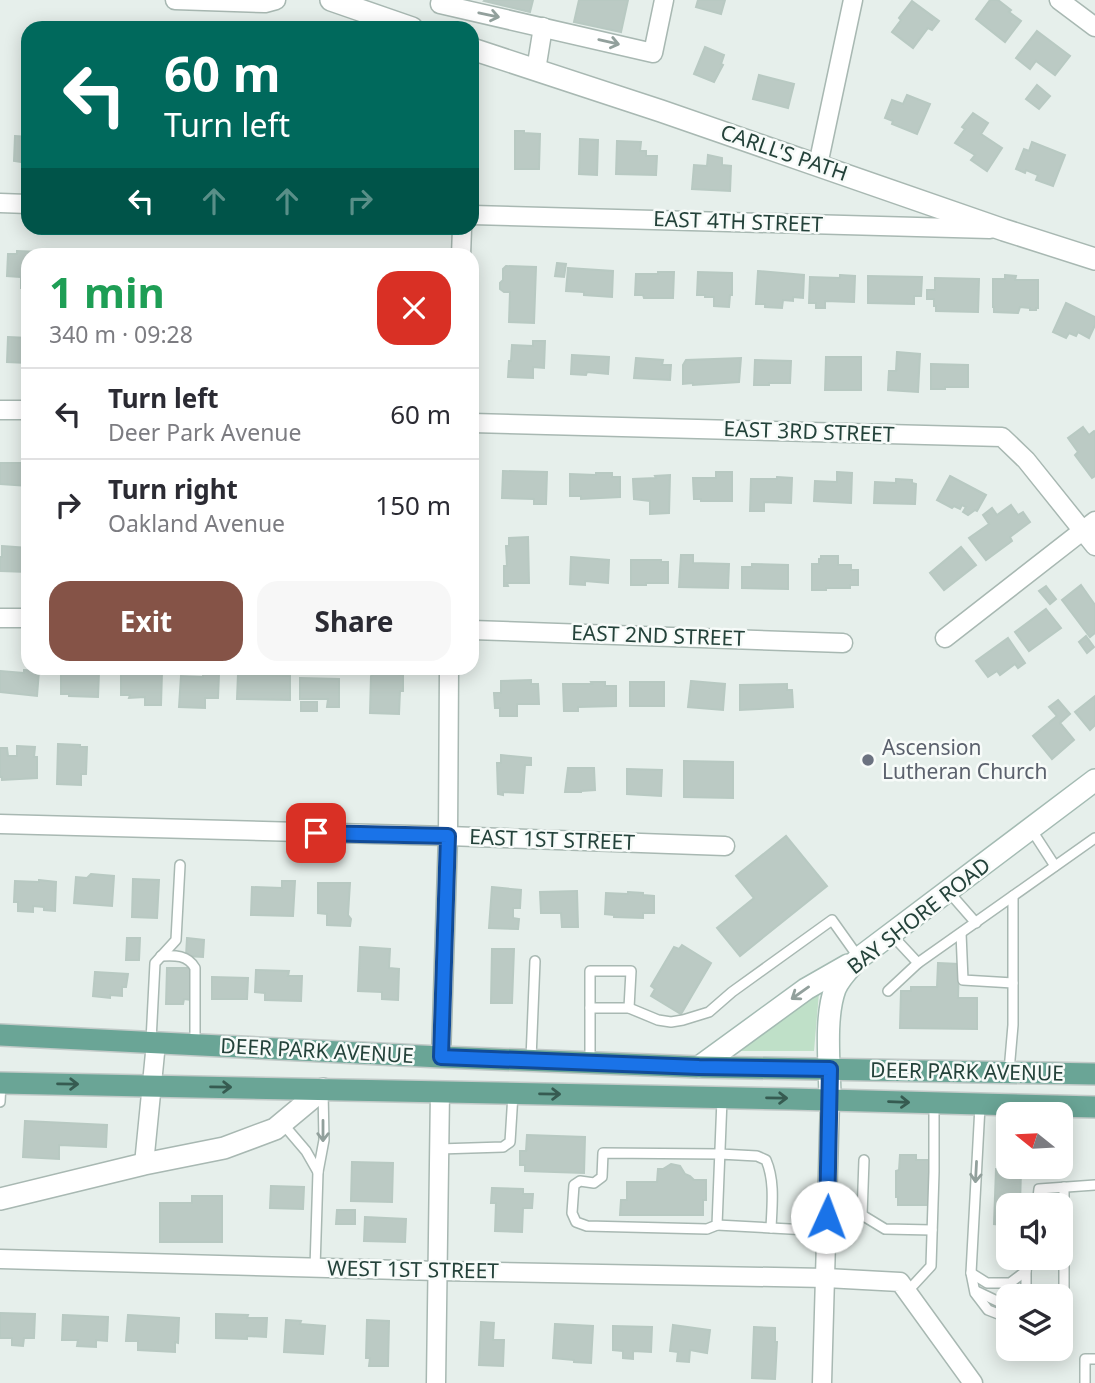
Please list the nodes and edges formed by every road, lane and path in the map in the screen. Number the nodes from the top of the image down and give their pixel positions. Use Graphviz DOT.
graph roads {
  1 [pos="175,0"];
  2 [pos="276,0"];
  3 [pos="331,0"];
  4 [pos="441,0"];
  5 [pos="664,0"];
  6 [pos="853,0"];
  7 [pos="1059,0"];
  8 [pos="392,21"];
  9 [pos="542,27"];
  10 [pos="1095,27"];
  11 [pos="479,51"];
  12 [pos="536,70"];
  13 [pos="818,165"];
  14 [pos="0,203"];
  15 [pos="21,204"];
  16 [pos="479,215"];
  17 [pos="1004,230"];
  18 [pos="1095,260"];
  19 [pos="0,410"];
  20 [pos="21,410"];
  21 [pos="479,423"];
  22 [pos="1089,526"];
  23 [pos="1095,546"];
  24 [pos="0,618"];
  25 [pos="21,618"];
  26 [pos="479,630"];
  27 [pos="945,638"];
  28 [pos="842,643"];
  29 [pos="449,675"];
  30 [pos="1095,780"];
  31 [pos="0,824"];
  32 [pos="1031,829"];
  33 [pos="448,836"];
  34 [pos="1095,838"];
  35 [pos="725,846"];
  36 [pos="180,865"];
  37 [pos="1055,866"];
  38 [pos="948,891"];
  39 [pos="1013,896"];
  40 [pos="976,923"];
  41 [pos="961,933"];
  42 [pos="891,934"];
  43 [pos="161,957"];
  44 [pos="859,958"];
  45 [pos="535,961"];
  46 [pos="918,963"];
  47 [pos="1013,983"];
  48 [pos="888,991"];
  49 [pos="629,1008"];
  50 [pos="590,1009"];
  51 [pos="0,1035"];
  52 [pos="153,1043"];
  53 [pos="195,1045"];
  54 [pos="441,1057"];
  55 [pos="531,1061"];
  56 [pos="590,1063"];
  57 [pos="699,1067"];
  58 [pos="830,1069"];
  59 [pos="1009,1073"];
  60 [pos="1095,1074"];
  61 [pos="152,1086"];
  62 [pos="0,1089"];
  63 [pos="323,1089"];
  64 [pos="440,1091"];
  65 [pos="513,1093"];
  66 [pos="722,1097"];
  67 [pos="830,1100"];
  68 [pos="934,1103"];
  69 [pos="980,1104"];
  70 [pos="1095,1107"];
  71 [pos="282,1123"];
  72 [pos="439,1149"];
  73 [pos="720,1154"];
  74 [pos="864,1160"];
  75 [pos="144,1164"];
  76 [pos="318,1172"];
  77 [pos="1095,1185"];
  78 [pos="1065,1187"];
  79 [pos="1039,1193"];
  80 [pos="0,1199"];
  81 [pos="862,1215"];
  82 [pos="827,1224"];
  83 [pos="717,1225"];
  84 [pos="771,1228"];
  85 [pos="932,1230"];
  86 [pos="1,1254"];
  87 [pos="315,1268"];
  88 [pos="1026,1270"];
  89 [pos="438,1271"];
  90 [pos="971,1273"];
  91 [pos="825,1278"];
  92 [pos="1026,1284"];
  93 [pos="1063,1284"];
  94 [pos="975,1291"];
  95 [pos="907,1292"];
  96 [pos="996,1301"];
  97 [pos="996,1312"];
  98 [pos="1095,1359"];
  99 [pos="436,1383"];
  100 [pos="822,1383"];
  101 [pos="973,1383"];
  102 [pos="1085,1383"];
  1 -- 2 [label="street"];
  3 -- 8 [label="street"];
  4 -- 9 [label="street, one-way"];
  9 -- 5 [label="street, one-way"];
  6 -- 13 [label="street"];
  7 -- 10 [label="street"];
  9 -- 12 [label="street"];
  11 -- 12 [label="street, CARLL'S PATH"];
  12 -- 13 [label="street, CARLL'S PATH"];
  13 -- 17 [label="street, CARLL'S PATH"];
  14 -- 15 [label="street"];
  16 -- 17 [label="street, EAST 4TH STREET"];
  17 -- 18 [label="street, CARLL'S PATH"];
  19 -- 20 [label="street"];
  21 -- 22 [label="street, EAST 3RD STREET"];
  22 -- 23 [label="street, EAST 3RD STREET"];
  22 -- 27 [label="street"];
  24 -- 25 [label="street"];
  26 -- 28 [label="street, EAST 2ND STREET"];
  29 -- 33 [label="street"];
  30 -- 32 [label="street, BAY SHORE ROAD"];
  31 -- 33 [label="street, EAST 1ST STREET"];
  32 -- 37 [label="lane"];
  32 -- 38 [label="street, BAY SHORE ROAD"];
  33 -- 35 [label="street, EAST 1ST STREET"];
  33 -- 54 [label="street"];
  34 -- 37 [label="lane"];
  36 -- 43 [label="lane"];
  37 -- 39 [label="lane"];
  38 -- 40 [label="lane"];
  38 -- 42 [label="street, BAY SHORE ROAD"];
  39 -- 40 [label="lane"];
  39 -- 47 [label="lane"];
  40 -- 41 [label="lane"];
  41 -- 46 [label="lane"];
  41 -- 47 [label="lane"];
  42 -- 44 [label="street, BAY SHORE ROAD"];
  42 -- 46 [label="lane"];
  43 -- 52 [label="lane"];
  43 -- 53 [label="lane"];
  44 -- 49 [label="lane"];
  44 -- 57 [label="street, one-way"];
  44 -- 58 [label="street, BAY SHORE ROAD"];
  45 -- 55 [label="lane"];
  46 -- 48 [label="lane"];
  47 -- 59 [label="lane"];
  49 -- 50 [label="lane"];
  49 -- 50 [label="lane"];
  50 -- 56 [label="lane"];
  51 -- 52 [label="main road, DEER PARK AVENUE"];
  52 -- 53 [label="main road, DEER PARK AVENUE"];
  52 -- 61 [label="street"];
  53 -- 54 [label="main road, DEER PARK AVENUE"];
  54 -- 55 [label="main road, DEER PARK AVENUE"];
  55 -- 56 [label="main road, DEER PARK AVENUE"];
  56 -- 57 [label="main road, DEER PARK AVENUE"];
  57 -- 58 [label="main road, DEER PARK AVENUE"];
  58 -- 59 [label="main road, DEER PARK AVENUE"];
  58 -- 67 [label="street, BAY SHORE ROAD"];
  59 -- 60 [label="main road, DEER PARK AVENUE"];
  62 -- 61 [label="main road, DEER PARK AVENUE, one-way"];
  61 -- 63 [label="main road, DEER PARK AVENUE, one-way"];
  61 -- 75 [label="street"];
  63 -- 64 [label="main road, DEER PARK AVENUE"];
  63 -- 71 [label="street"];
  63 -- 76 [label="lane, one-way"];
  64 -- 65 [label="main road, DEER PARK AVENUE"];
  64 -- 72 [label="street"];
  65 -- 66 [label="main road, DEER PARK AVENUE, one-way"];
  65 -- 72 [label="lane"];
  66 -- 67 [label="main road, DEER PARK AVENUE, one-way"];
  66 -- 73 [label="lane"];
  67 -- 68 [label="main road, DEER PARK AVENUE, one-way"];
  67 -- 82 [label="street"];
  68 -- 69 [label="main road, DEER PARK AVENUE"];
  68 -- 85 [label="lane"];
  69 -- 70 [label="main road, DEER PARK AVENUE"];
  69 -- 90 [label="lane, one-way"];
  71 -- 75 [label="street"];
  71 -- 76 [label="lane"];
  72 -- 89 [label="street"];
  73 -- 83 [label="lane"];
  73 -- 83 [label="lane"];
  73 -- 84 [label="lane"];
  74 -- 81 [label="lane"];
  75 -- 80 [label="street"];
  76 -- 87 [label="lane"];
  77 -- 78 [label="lane"];
  78 -- 79 [label="lane"];
  78 -- 93 [label="lane"];
  81 -- 82 [label="lane"];
  81 -- 85 [label="lane"];
  82 -- 84 [label="lane"];
  82 -- 91 [label="street"];
  83 -- 84 [label="lane"];
  85 -- 95 [label="lane"];
  86 -- 87 [label="street, WEST 1ST STREET"];
  87 -- 89 [label="street, WEST 1ST STREET"];
  88 -- 90 [label="lane"];
  88 -- 92 [label="lane"];
  89 -- 91 [label="street, WEST 1ST STREET"];
  89 -- 99 [label="street"];
  90 -- 94 [label="lane"];
  91 -- 95 [label="street, WEST 1ST STREET"];
  91 -- 100 [label="street"];
  94 -- 96 [label="lane"];
  94 -- 97 [label="lane"];
  95 -- 101 [label="street"];
  98 -- 102 [label="lane"];
}
